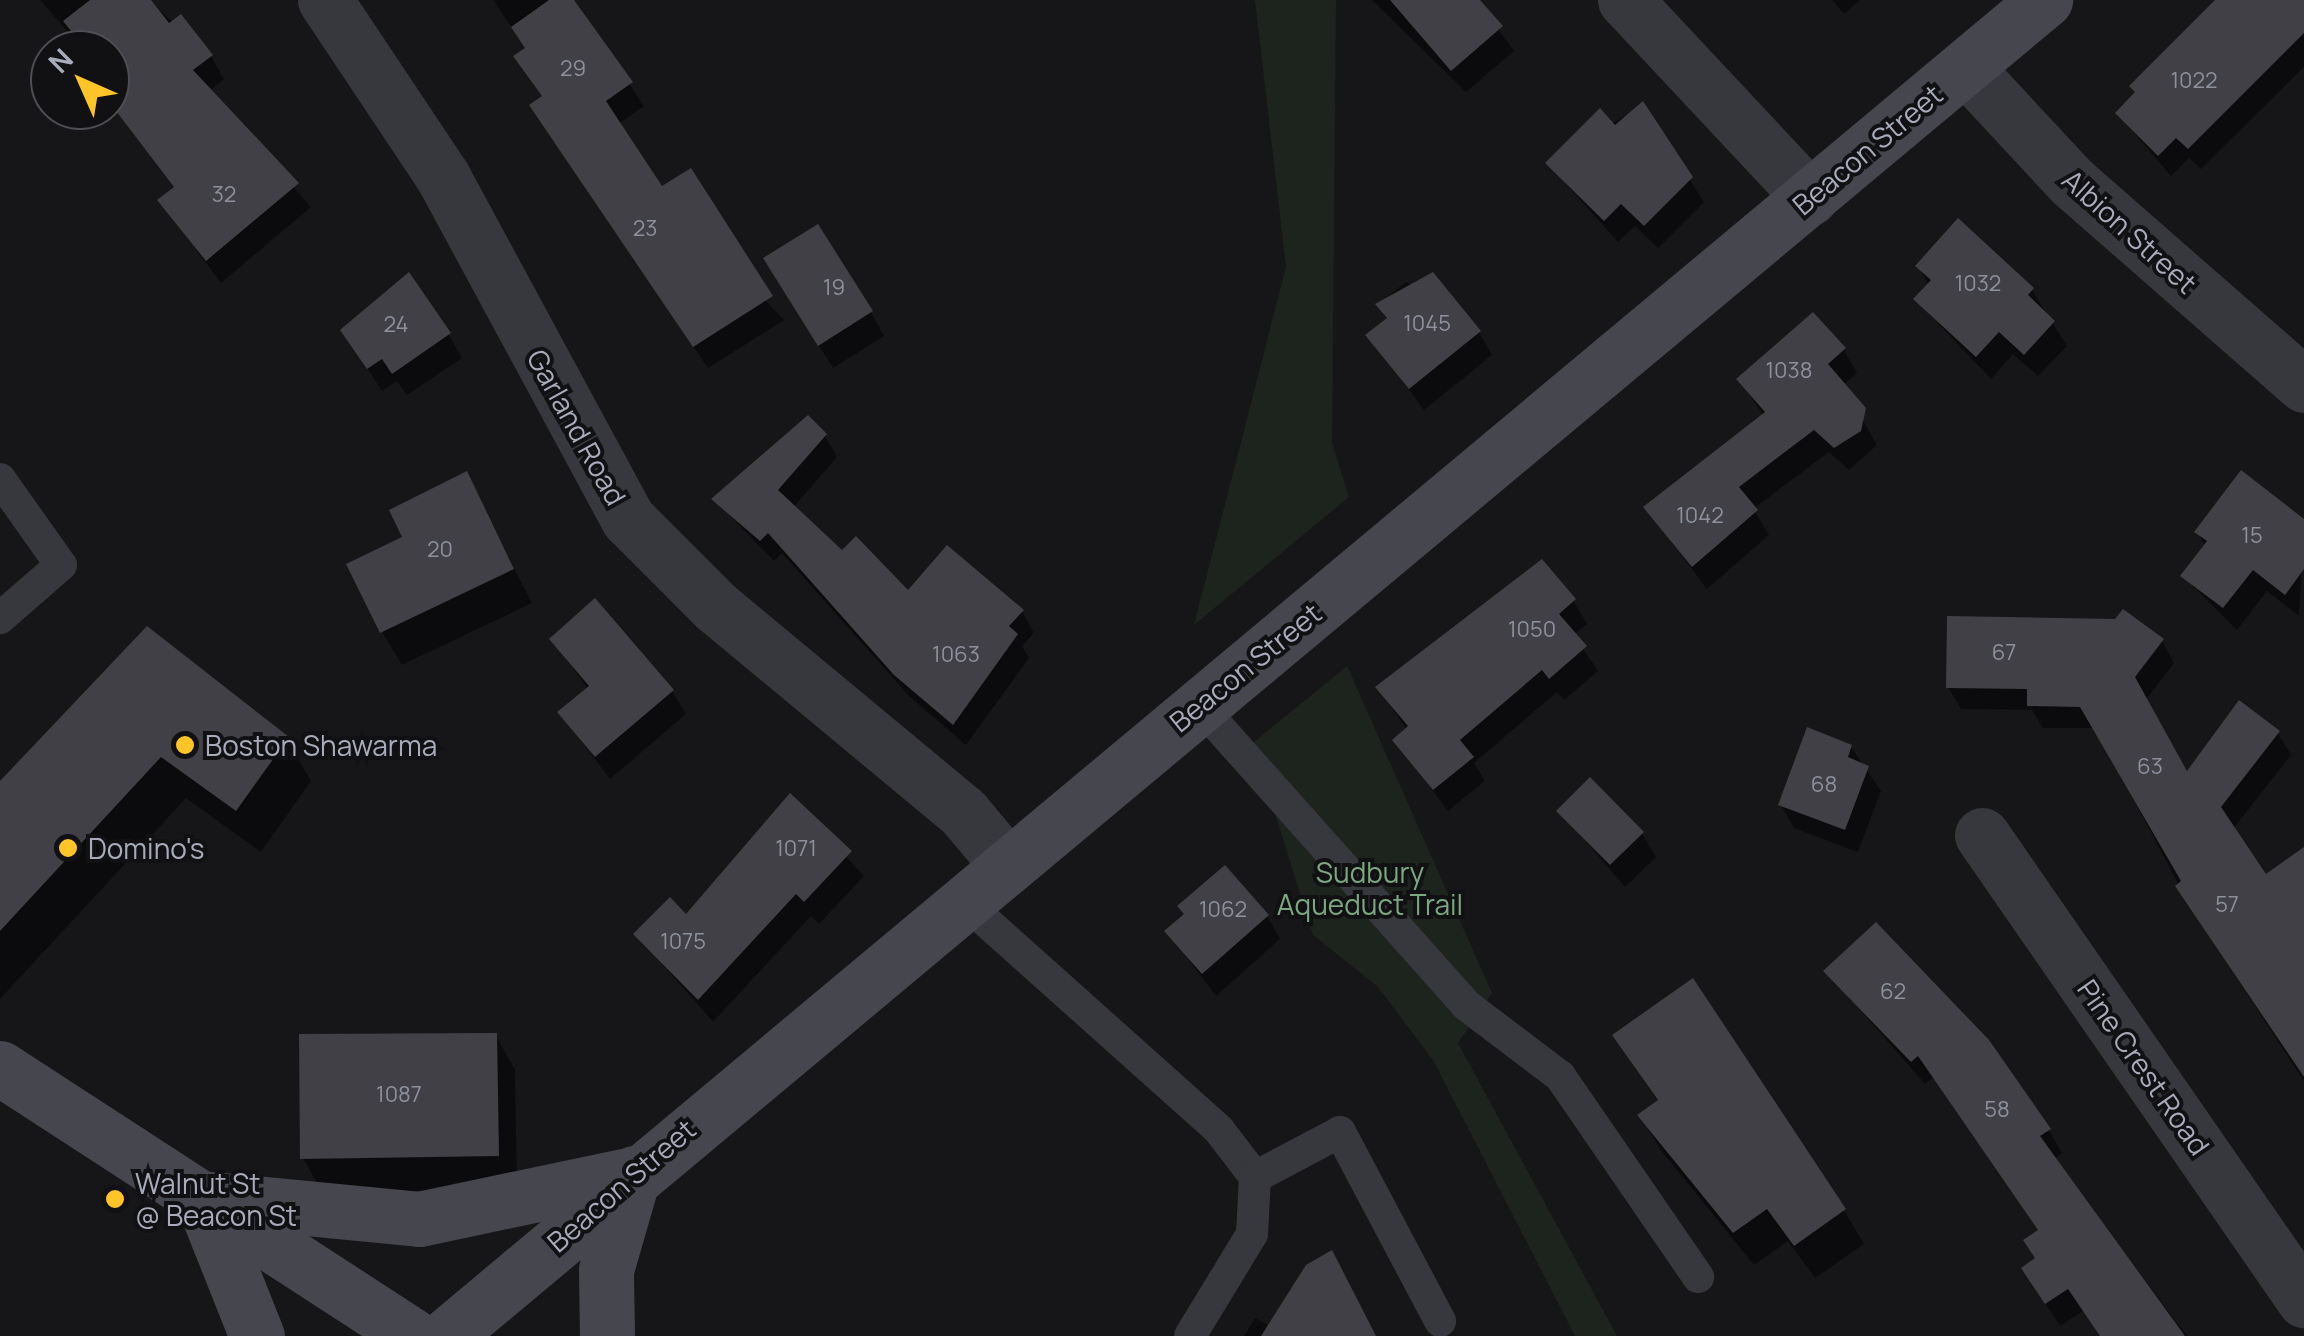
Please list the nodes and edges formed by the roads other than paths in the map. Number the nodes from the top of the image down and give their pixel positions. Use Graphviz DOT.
graph roads {
  1 [pos="325,0"];
  2 [pos="1625,0"];
  3 [pos="2044,0"];
  4 [pos="1965,66"];
  5 [pos="1810,198"];
  6 [pos="2304,385"];
  7 [pos="0,479"];
  8 [pos="0,618"];
  9 [pos="1199,705"];
  10 [pos="1982,835"];
  11 [pos="1005,862"];
  12 [pos="961,898"];
  13 [pos="0,1068"];
  14 [pos="634,1173"];
  15 [pos="1254,1178"];
  16 [pos="202,1198"];
  17 [pos="1698,1277"];
  18 [pos="2304,1300"];
  19 [pos="1440,1321"];
  20 [pos="257,1336"];
  21 [pos="413,1336"];
  22 [pos="446,1336"];
  23 [pos="608,1336"];
  24 [pos="1190,1336"];
  1 -- 11 [label="street, Garland Road"];
  2 -- 5 [label="street"];
  3 -- 4 [label="main road, Beacon Street"];
  4 -- 5 [label="main road, Beacon Street"];
  4 -- 6 [label="street, Albion Street"];
  5 -- 9 [label="main road, Beacon Street"];
  7 -- 8 [label="lane"];
  9 -- 11 [label="main road, Beacon Street"];
  9 -- 17 [label="lane"];
  10 -- 18 [label="street, Pine Crest Road"];
  11 -- 12 [label="main road, Beacon Street"];
  12 -- 14 [label="main road, Beacon Street"];
  12 -- 15 [label="lane"];
  13 -- 16 [label="main road"];
  14 -- 16 [label="main road"];
  14 -- 22 [label="main road, Beacon Street"];
  14 -- 23 [label="main road"];
  15 -- 19 [label="lane"];
  15 -- 24 [label="lane"];
  16 -- 20 [label="main road"];
  16 -- 21 [label="main road"];
}
